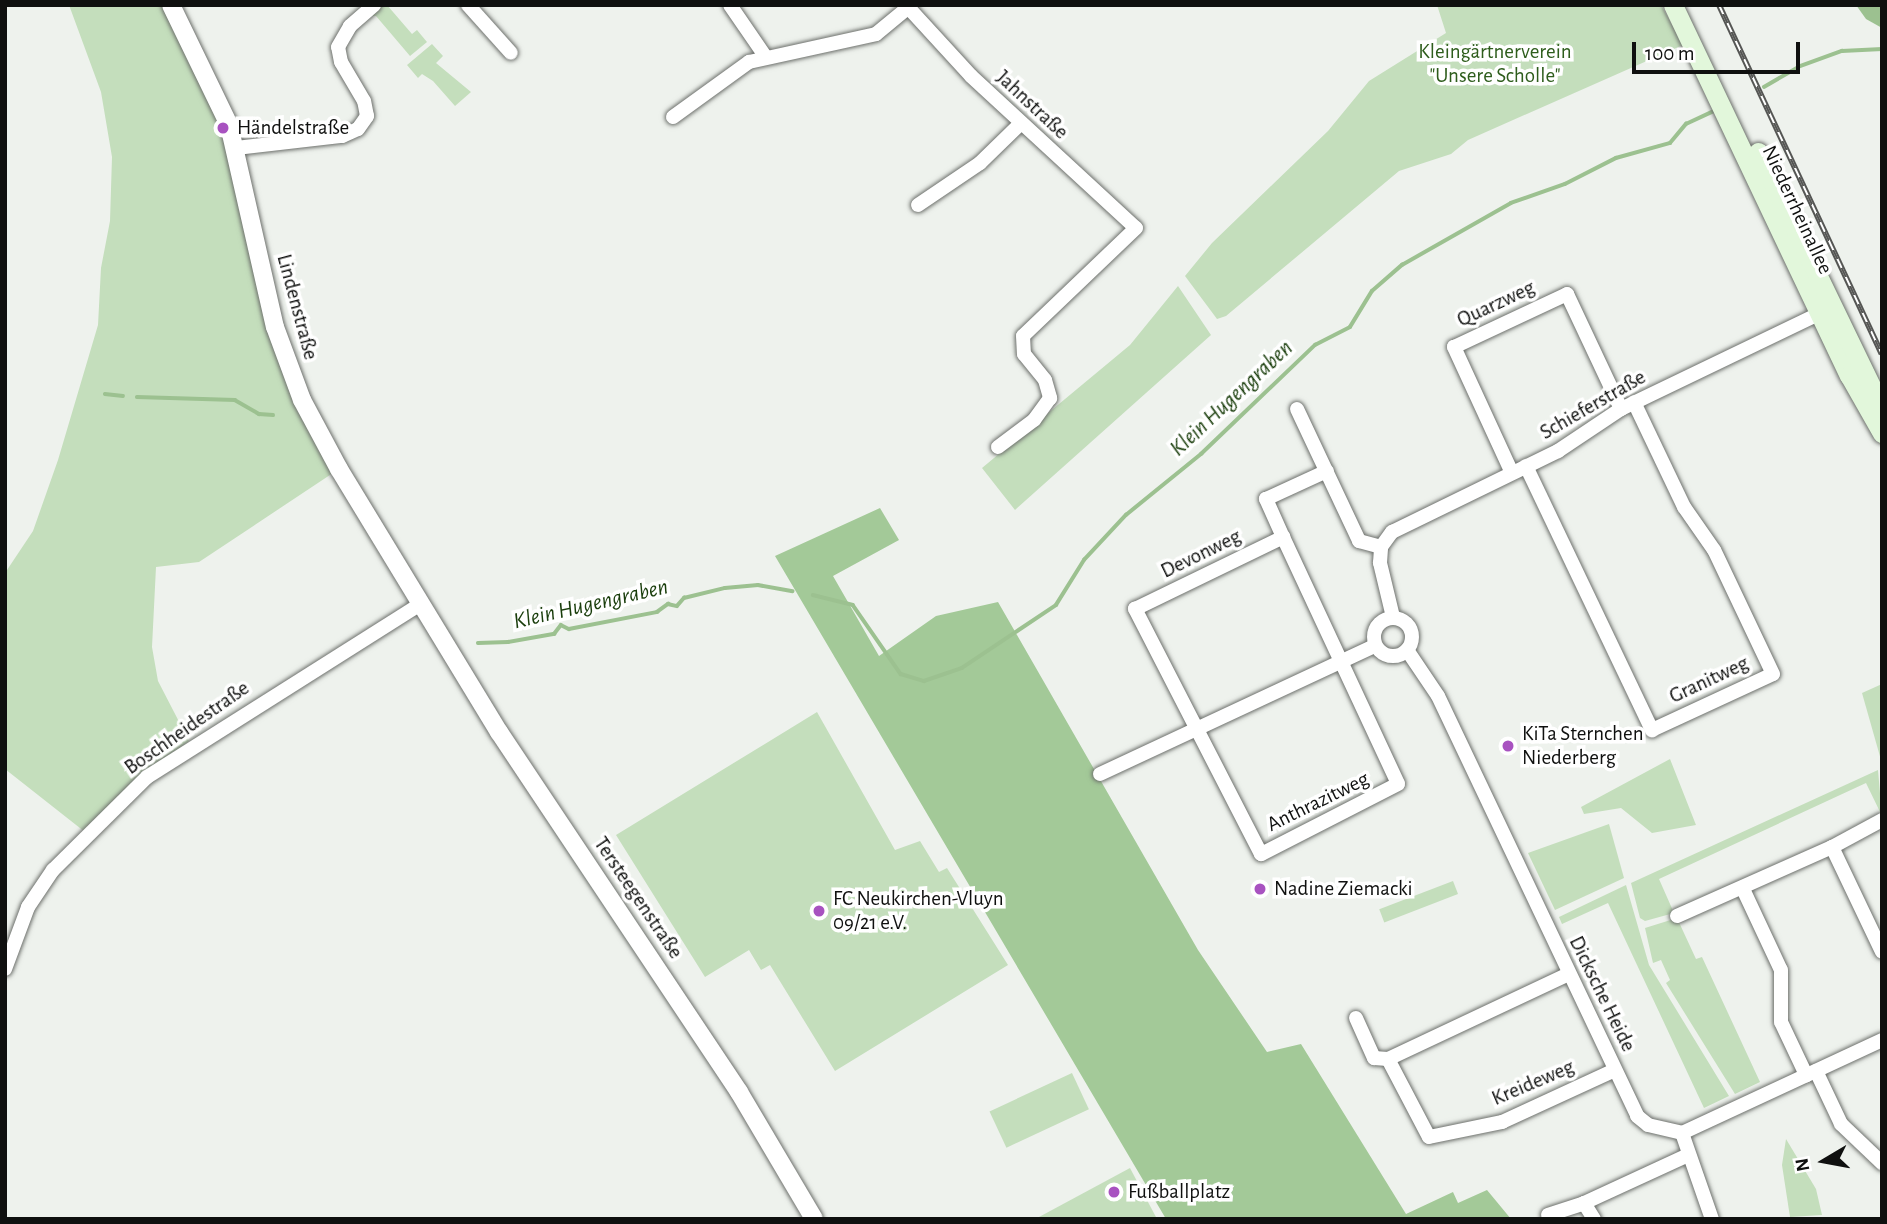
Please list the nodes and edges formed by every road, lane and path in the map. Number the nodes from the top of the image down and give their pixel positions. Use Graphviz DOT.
graph roads {
  1 [pos="171,5"];
  2 [pos="374,5"];
  3 [pos="468,5"];
  4 [pos="730,5"];
  5 [pos="1673,5"];
  6 [pos="1682,5"];
  7 [pos="909,6"];
  8 [pos="511,53"];
  9 [pos="765,56"];
  10 [pos="673,117"];
  11 [pos="1020,124"];
  12 [pos="236,148"];
  13 [pos="918,205"];
  14 [pos="1826,311"];
  15 [pos="1628,406"];
  16 [pos="1882,408"];
  17 [pos="1297,409"];
  18 [pos="1882,433"];
  19 [pos="998,447"];
  20 [pos="1526,466"];
  21 [pos="1327,471"];
  22 [pos="1512,472"];
  23 [pos="1283,537"];
  24 [pos="1381,547"];
  25 [pos="419,605"];
  26 [pos="1393,617"];
  27 [pos="1375,646"];
  28 [pos="1407,650"];
  29 [pos="1342,661"];
  30 [pos="1194,730"];
  31 [pos="1100,775"];
  32 [pos="1882,820"];
  33 [pos="1832,847"];
  34 [pos="1743,889"];
  35 [pos="1676,916"];
  36 [pos="1882,953"];
  37 [pos="5,969"];
  38 [pos="1569,974"];
  39 [pos="1356,1018"];
  40 [pos="1882,1040"];
  41 [pos="1388,1059"];
  42 [pos="1615,1070"];
  43 [pos="1811,1073"];
  44 [pos="1682,1133"];
  45 [pos="1686,1156"];
  46 [pos="1882,1163"];
  47 [pos="1584,1203"];
  48 [pos="1548,1215"];
  49 [pos="814,1219"];
  50 [pos="1594,1219"];
  51 [pos="1712,1219"];
  1 -- 12 [label="street, Lindenstraße"];
  2 -- 12 [label="street"];
  3 -- 8 [label="street"];
  4 -- 9 [label="street"];
  5 -- 14 [label="main road, Niederrheinallee"];
  6 -- 14 [label="main road, Niederrheinallee"];
  7 -- 9 [label="street"];
  7 -- 11 [label="street, Jahnstraße"];
  9 -- 10 [label="street"];
  11 -- 13 [label="street"];
  11 -- 19 [label="street, Jahnstraße"];
  12 -- 25 [label="street, Lindenstraße"];
  14 -- 15 [label="street, Schieferstraße"];
  14 -- 16 [label="main road, Niederrheinallee"];
  14 -- 18 [label="main road, Niederrheinallee"];
  15 -- 20 [label="street, Schieferstraße"];
  15 -- 20 [label="street, Granitweg"];
  15 -- 22 [label="street, Quarzweg"];
  17 -- 21 [label="street"];
  20 -- 22 [label="street, Schieferstraße"];
  21 -- 23 [label="street"];
  21 -- 24 [label="street"];
  22 -- 24 [label="street, Schieferstraße"];
  23 -- 29 [label="street"];
  23 -- 30 [label="street, Devonweg"];
  24 -- 26 [label="street"];
  25 -- 37 [label="street, Boschheidestraße"];
  25 -- 49 [label="street, Tersteegenstraße"];
  26 -- 27 [label="street"];
  26 -- 28 [label="street, Dicksche Heide"];
  27 -- 28 [label="street"];
  27 -- 29 [label="street"];
  28 -- 38 [label="street, Dicksche Heide"];
  29 -- 30 [label="street"];
  29 -- 30 [label="street, Anthrazitweg"];
  30 -- 31 [label="street"];
  32 -- 33 [label="street"];
  33 -- 34 [label="street"];
  33 -- 36 [label="street"];
  34 -- 35 [label="street"];
  34 -- 43 [label="street"];
  38 -- 41 [label="street"];
  38 -- 42 [label="street, Dicksche Heide"];
  39 -- 41 [label="street, Kreideweg"];
  40 -- 43 [label="street"];
  41 -- 42 [label="street, Kreideweg"];
  42 -- 44 [label="street, Dicksche Heide"];
  43 -- 44 [label="street"];
  43 -- 46 [label="street"];
  44 -- 45 [label="street"];
  45 -- 47 [label="street"];
  45 -- 51 [label="street"];
  47 -- 48 [label="street"];
  47 -- 50 [label="street"];
}
